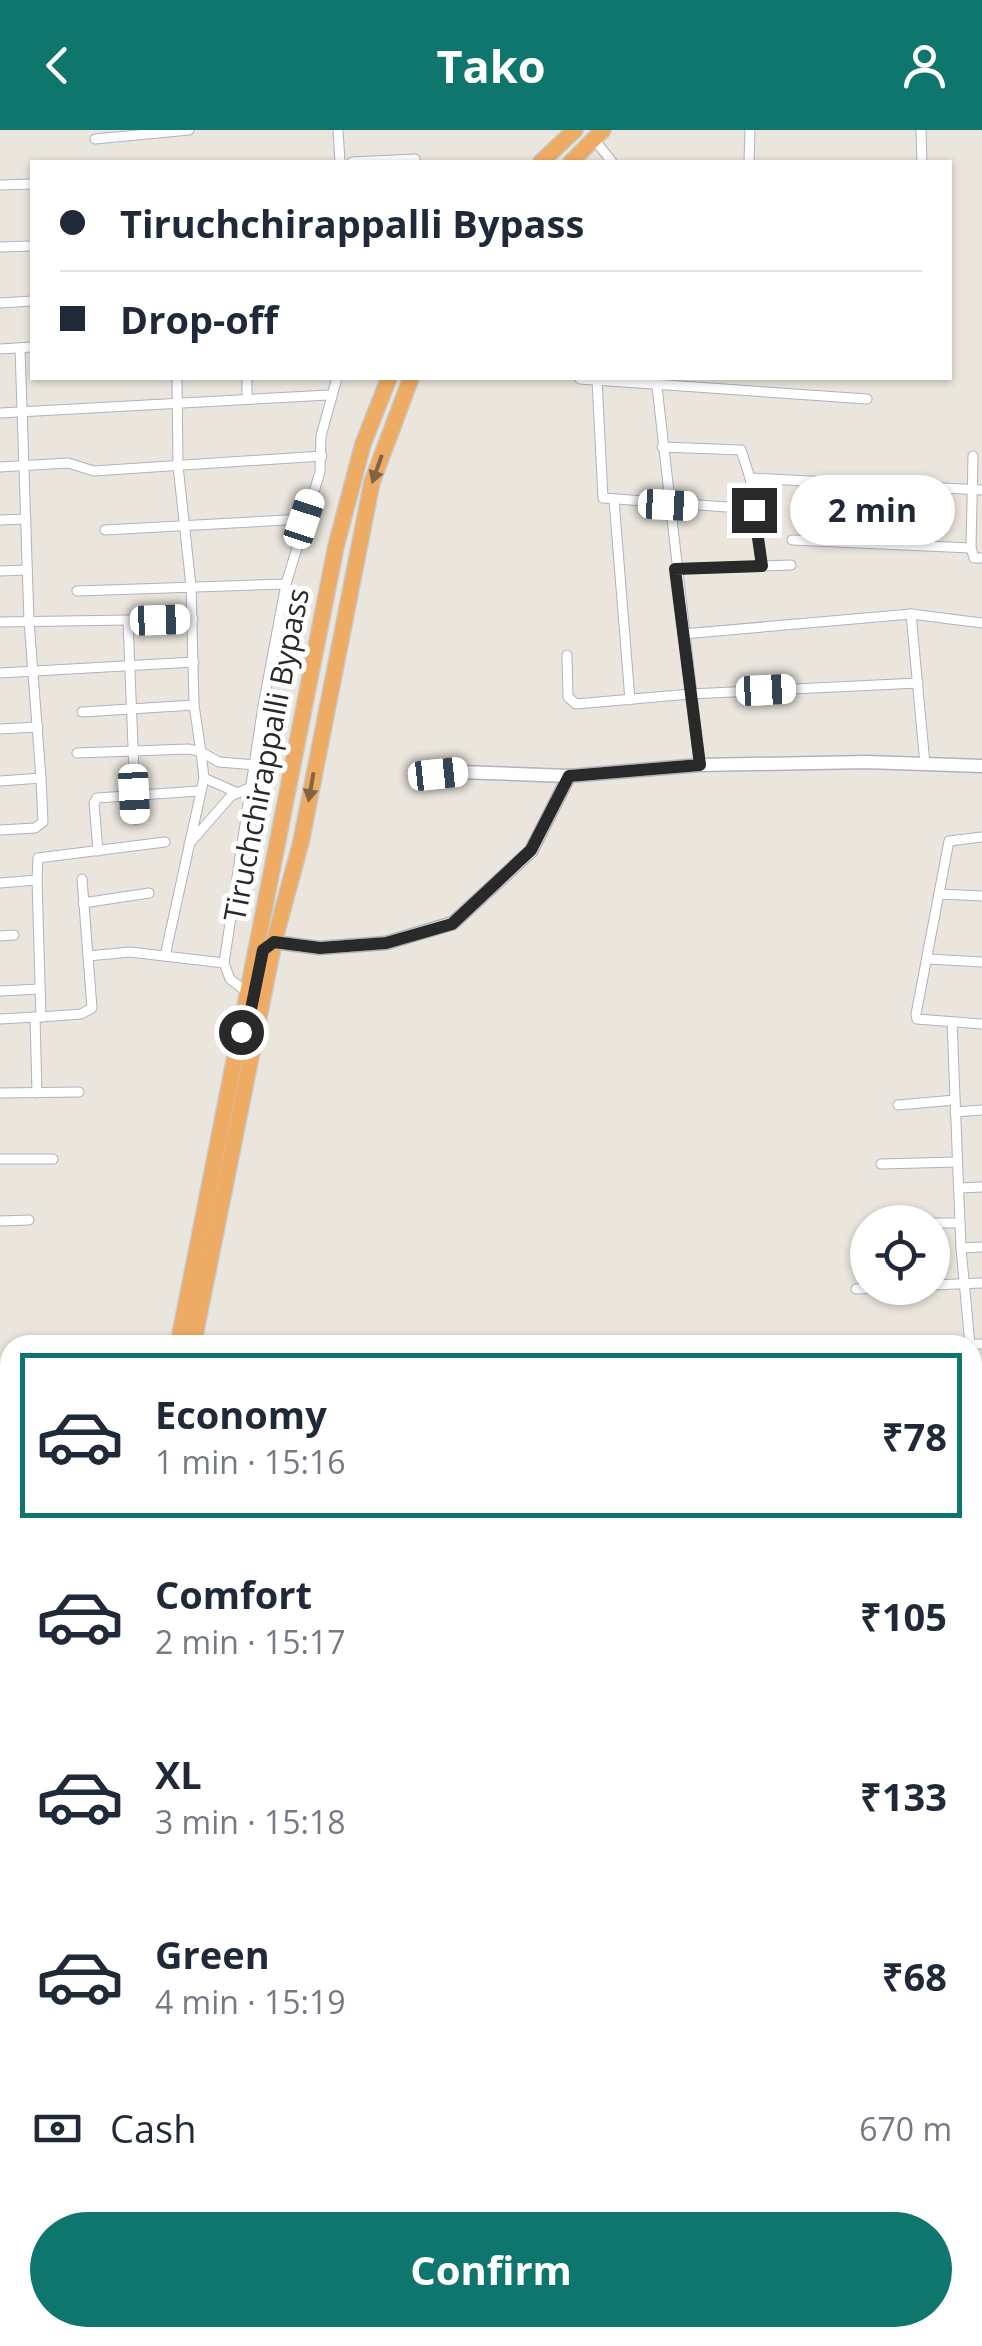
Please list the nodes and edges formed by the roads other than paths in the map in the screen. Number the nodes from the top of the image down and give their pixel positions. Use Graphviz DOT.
graph roads {
  1 [pos="189,130"];
  2 [pos="338,130"];
  3 [pos="575,130"];
  4 [pos="750,130"];
  5 [pos="920,130"];
  6 [pos="598,134"];
  7 [pos="95,140"];
  8 [pos="415,159"];
  9 [pos="340,160"];
  10 [pos="394,160"];
  11 [pos="543,160"];
  12 [pos="572,160"];
  13 [pos="611,160"];
  14 [pos="748,160"];
  15 [pos="922,160"];
  16 [pos="30,184"];
  17 [pos="0,185"];
  18 [pos="30,246"];
  19 [pos="0,247"];
  20 [pos="30,301"];
  21 [pos="0,302"];
  22 [pos="20,348"];
  23 [pos="30,348"];
  24 [pos="0,350"];
  25 [pos="176,380"];
  26 [pos="247,380"];
  27 [pos="336,380"];
  28 [pos="388,380"];
  29 [pos="410,380"];
  30 [pos="597,380"];
  31 [pos="656,380"];
  32 [pos="330,395"];
  33 [pos="247,399"];
  34 [pos="867,399"];
  35 [pos="178,402"];
  36 [pos="22,412"];
  37 [pos="0,413"];
  38 [pos="662,447"];
  39 [pos="322,456"];
  40 [pos="972,456"];
  41 [pos="24,466"];
  42 [pos="178,466"];
  43 [pos="0,467"];
  44 [pos="750,478"];
  45 [pos="977,489"];
  46 [pos="614,500"];
  47 [pos="668,505"];
  48 [pos="754,510"];
  49 [pos="26,519"];
  50 [pos="304,519"];
  51 [pos="0,520"];
  52 [pos="184,525"];
  53 [pos="105,530"];
  54 [pos="792,540"];
  55 [pos="971,548"];
  56 [pos="982,558"];
  57 [pos="790,565"];
  58 [pos="762,566"];
  59 [pos="675,569"];
  60 [pos="28,570"];
  61 [pos="0,571"];
  62 [pos="286,584"];
  63 [pos="191,586"];
  64 [pos="77,592"];
  65 [pos="912,614"];
  66 [pos="193,619"];
  67 [pos="29,620"];
  68 [pos="0,622"];
  69 [pos="128,622"];
  70 [pos="982,622"];
  71 [pos="683,634"];
  72 [pos="568,655"];
  73 [pos="194,662"];
  74 [pos="129,666"];
  75 [pos="36,671"];
  76 [pos="0,673"];
  77 [pos="918,683"];
  78 [pos="690,694"];
  79 [pos="630,700"];
  80 [pos="194,705"];
  81 [pos="133,708"];
  82 [pos="82,712"];
  83 [pos="38,727"];
  84 [pos="0,729"];
  85 [pos="135,750"];
  86 [pos="201,752"];
  87 [pos="77,753"];
  88 [pos="925,764"];
  89 [pos="256,765"];
  90 [pos="700,765"];
  91 [pos="982,766"];
  92 [pos="569,776"];
  93 [pos="416,777"];
  94 [pos="42,778"];
  95 [pos="204,778"];
  96 [pos="0,781"];
  97 [pos="252,786"];
  98 [pos="199,791"];
  99 [pos="238,793"];
  100 [pos="134,794"];
  101 [pos="136,820"];
  102 [pos="0,830"];
  103 [pos="982,837"];
  104 [pos="165,842"];
  105 [pos="188,845"];
  106 [pos="98,851"];
  107 [pos="82,879"];
  108 [pos="37,880"];
  109 [pos="0,883"];
  110 [pos="149,893"];
  111 [pos="939,894"];
  112 [pos="982,896"];
  113 [pos="83,903"];
  114 [pos="14,935"];
  115 [pos="0,936"];
  116 [pos="267,936"];
  117 [pos="88,956"];
  118 [pos="164,956"];
  119 [pos="928,959"];
  120 [pos="982,962"];
  121 [pos="224,963"];
  122 [pos="40,989"];
  123 [pos="0,990"];
  124 [pos="248,993"];
  125 [pos="38,1017"];
  126 [pos="0,1019"];
  127 [pos="952,1022"];
  128 [pos="982,1024"];
  129 [pos="241,1032"];
  130 [pos="79,1092"];
  131 [pos="0,1093"];
  132 [pos="37,1093"];
  133 [pos="955,1100"];
  134 [pos="898,1105"];
  135 [pos="982,1110"];
  136 [pos="955,1112"];
  137 [pos="0,1159"];
  138 [pos="52,1159"];
  139 [pos="957,1162"];
  140 [pos="882,1164"];
  141 [pos="982,1187"];
  142 [pos="960,1188"];
  143 [pos="29,1220"];
  144 [pos="0,1221"];
  145 [pos="950,1222"];
  146 [pos="960,1222"];
  147 [pos="982,1247"];
  148 [pos="960,1248"];
  149 [pos="964,1284"];
  150 [pos="982,1284"];
  151 [pos="950,1285"];
  152 [pos="180,1335"];
  153 [pos="195,1335"];
  154 [pos="969,1335"];
  1 -- 7 [label="street"];
  2 -- 9 [label="street"];
  3 -- 11 [label="highway"];
  4 -- 14 [label="street"];
  5 -- 15 [label="street"];
  6 -- 12 [label="highway"];
  6 -- 13 [label="street"];
  8 -- 10 [label="street"];
  16 -- 17 [label="street"];
  18 -- 19 [label="street"];
  20 -- 21 [label="street"];
  22 -- 23 [label="street"];
  22 -- 24 [label="street"];
  22 -- 36 [label="street"];
  25 -- 35 [label="street"];
  26 -- 33 [label="street"];
  27 -- 32 [label="street"];
  28 -- 116 [label="highway, Tiruchchirappalli Bypass"];
  29 -- 116 [label="highway, Tiruchchirappalli Bypass, one-way"];
  30 -- 31 [label="street"];
  30 -- 46 [label="street"];
  31 -- 34 [label="street"];
  31 -- 38 [label="street"];
  32 -- 33 [label="street"];
  32 -- 39 [label="street"];
  33 -- 35 [label="street"];
  35 -- 36 [label="street"];
  35 -- 42 [label="street"];
  36 -- 37 [label="street"];
  36 -- 41 [label="street"];
  38 -- 44 [label="street"];
  38 -- 47 [label="street"];
  39 -- 42 [label="street"];
  39 -- 50 [label="street"];
  40 -- 45 [label="street"];
  41 -- 42 [label="street"];
  41 -- 43 [label="street"];
  41 -- 49 [label="street"];
  42 -- 52 [label="street"];
  44 -- 45 [label="street"];
  44 -- 48 [label="street"];
  45 -- 55 [label="street"];
  46 -- 47 [label="street"];
  46 -- 79 [label="street"];
  47 -- 48 [label="street"];
  47 -- 59 [label="street"];
  48 -- 58 [label="street"];
  49 -- 51 [label="street"];
  49 -- 60 [label="street"];
  50 -- 52 [label="street"];
  50 -- 62 [label="street"];
  52 -- 53 [label="street"];
  52 -- 63 [label="street"];
  54 -- 55 [label="street"];
  55 -- 56 [label="street"];
  57 -- 58 [label="street"];
  58 -- 59 [label="street"];
  59 -- 71 [label="street"];
  60 -- 61 [label="street"];
  60 -- 67 [label="street"];
  62 -- 63 [label="street"];
  62 -- 89 [label="street"];
  63 -- 64 [label="street"];
  63 -- 66 [label="street"];
  65 -- 70 [label="street"];
  65 -- 71 [label="street"];
  65 -- 77 [label="street"];
  66 -- 69 [label="street"];
  66 -- 73 [label="street"];
  67 -- 68 [label="street"];
  67 -- 69 [label="street"];
  67 -- 75 [label="street"];
  69 -- 74 [label="street"];
  71 -- 78 [label="street"];
  72 -- 79 [label="street"];
  73 -- 74 [label="street"];
  73 -- 80 [label="street"];
  74 -- 75 [label="street"];
  74 -- 81 [label="street"];
  75 -- 76 [label="street"];
  75 -- 83 [label="street"];
  77 -- 78 [label="street"];
  77 -- 88 [label="street"];
  78 -- 79 [label="street"];
  78 -- 90 [label="street"];
  80 -- 81 [label="street"];
  80 -- 86 [label="street"];
  81 -- 82 [label="street"];
  81 -- 85 [label="street"];
  83 -- 84 [label="street"];
  83 -- 94 [label="street"];
  85 -- 86 [label="street"];
  85 -- 87 [label="street"];
  85 -- 100 [label="street"];
  86 -- 89 [label="street"];
  86 -- 95 [label="street"];
  88 -- 90 [label="street"];
  88 -- 91 [label="street"];
  89 -- 97 [label="street"];
  90 -- 92 [label="street"];
  92 -- 93 [label="street"];
  92 -- 116 [label="street"];
  94 -- 96 [label="street"];
  94 -- 102 [label="street"];
  95 -- 98 [label="street"];
  95 -- 99 [label="street"];
  97 -- 99 [label="street"];
  97 -- 121 [label="street"];
  98 -- 100 [label="street"];
  98 -- 105 [label="street"];
  99 -- 105 [label="street"];
  100 -- 101 [label="street"];
  100 -- 106 [label="street"];
  103 -- 111 [label="street"];
  104 -- 106 [label="street"];
  105 -- 118 [label="street"];
  106 -- 108 [label="street"];
  107 -- 113 [label="street"];
  108 -- 109 [label="street"];
  108 -- 122 [label="street"];
  110 -- 113 [label="street"];
  111 -- 112 [label="street"];
  111 -- 119 [label="street"];
  113 -- 117 [label="street"];
  114 -- 115 [label="street"];
  116 -- 124 [label="highway, Tiruchchirappalli Bypass"];
  116 -- 129 [label="street, Tiruchchirappalli Bypass"];
  116 -- 153 [label="highway, Tiruchchirappalli Bypass"];
  117 -- 118 [label="street"];
  117 -- 125 [label="street"];
  118 -- 121 [label="street"];
  119 -- 120 [label="street"];
  119 -- 127 [label="street"];
  121 -- 124 [label="street"];
  122 -- 123 [label="street"];
  122 -- 125 [label="street"];
  124 -- 129 [label="highway, Tiruchchirappalli Bypass"];
  125 -- 126 [label="street"];
  125 -- 132 [label="street"];
  127 -- 128 [label="street"];
  127 -- 133 [label="street"];
  129 -- 152 [label="highway, Tiruchchirappalli Bypass"];
  130 -- 132 [label="street"];
  131 -- 132 [label="street"];
  133 -- 134 [label="street"];
  133 -- 136 [label="street"];
  135 -- 136 [label="street"];
  136 -- 139 [label="street"];
  137 -- 138 [label="street"];
  139 -- 140 [label="street"];
  139 -- 142 [label="street"];
  141 -- 142 [label="street"];
  142 -- 146 [label="street"];
  143 -- 144 [label="street"];
  145 -- 146 [label="street"];
  146 -- 148 [label="street"];
  147 -- 148 [label="street"];
  148 -- 149 [label="street"];
  149 -- 150 [label="street"];
  149 -- 151 [label="street"];
  149 -- 154 [label="street"];
}
